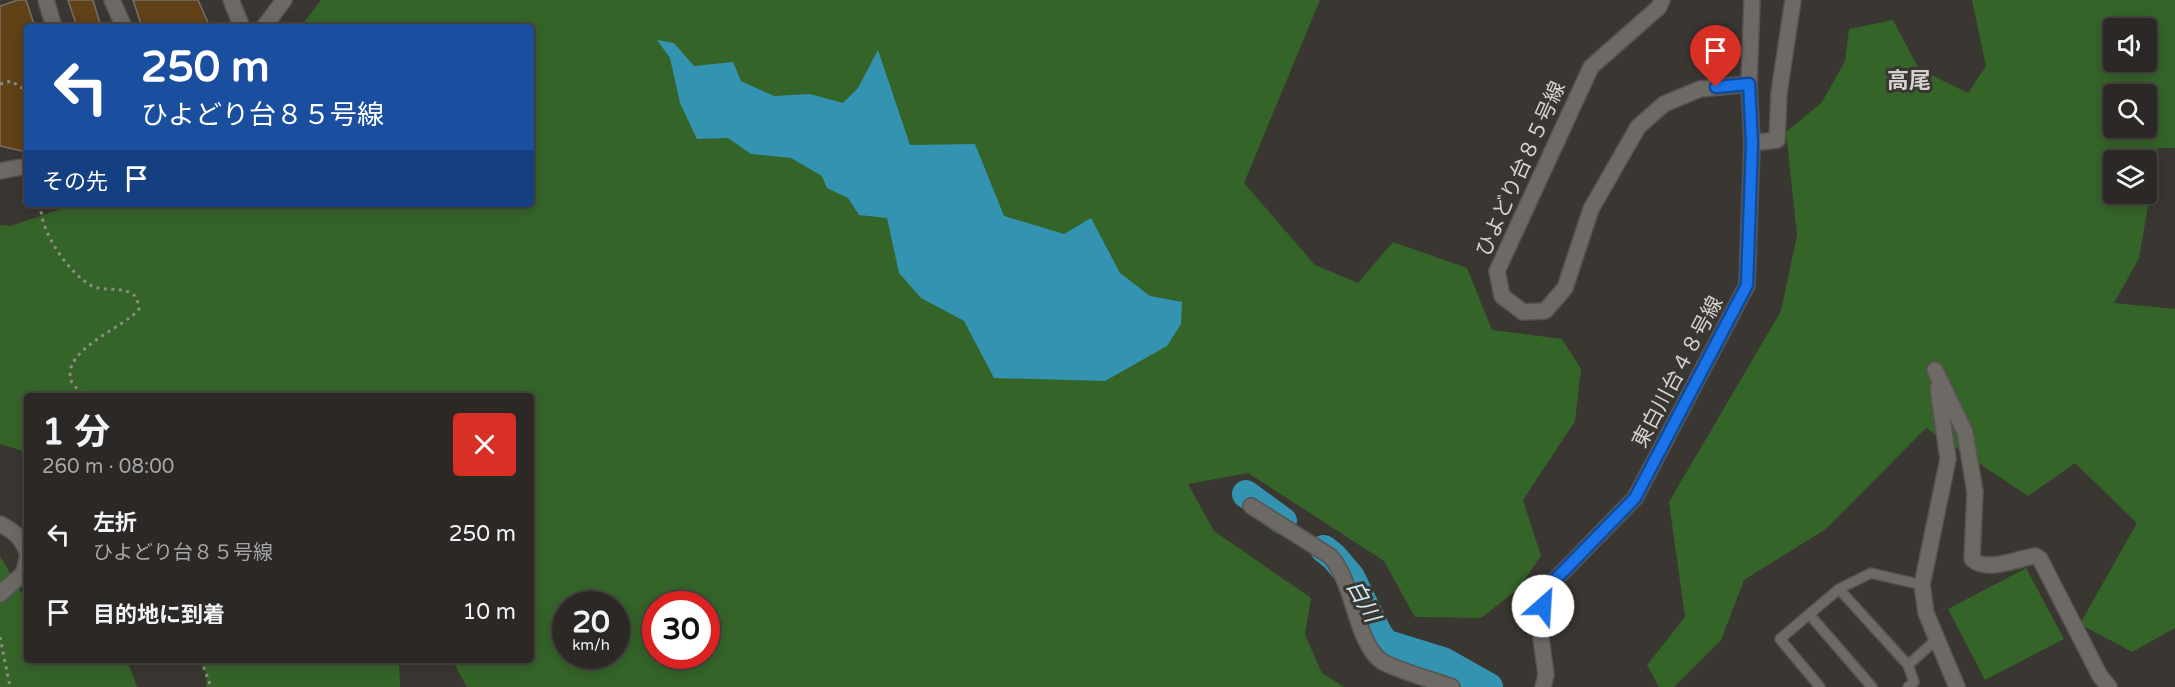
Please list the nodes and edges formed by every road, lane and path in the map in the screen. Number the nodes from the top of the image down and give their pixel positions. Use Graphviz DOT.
graph roads {
  1 [pos="46,0"];
  2 [pos="112,0"];
  3 [pos="231,0"];
  4 [pos="284,0"];
  5 [pos="1662,0"];
  6 [pos="1752,0"];
  7 [pos="1793,0"];
  8 [pos="53,24"];
  9 [pos="123,24"];
  10 [pos="241,24"];
  11 [pos="266,24"];
  12 [pos="0,84"];
  13 [pos="1749,84"];
  14 [pos="24,89"];
  15 [pos="1752,143"];
  16 [pos="24,167"];
  17 [pos="0,171"];
  18 [pos="41,207"];
  19 [pos="83,393"];
  20 [pos="1251,506"];
  21 [pos="0,524"];
  22 [pos="24,544"];
  23 [pos="24,573"];
  24 [pos="1922,585"];
  25 [pos="1839,589"];
  26 [pos="0,594"];
  27 [pos="1809,614"];
  28 [pos="0,637"];
  29 [pos="1936,639"];
  30 [pos="202,663"];
  31 [pos="1908,665"];
  32 [pos="10,687"];
  33 [pos="211,687"];
  34 [pos="1452,687"];
  35 [pos="1543,687"];
  36 [pos="1820,687"];
  37 [pos="1872,687"];
  38 [pos="1908,687"];
  39 [pos="1957,687"];
  40 [pos="2109,687"];
  1 -- 8 [label="street"];
  2 -- 9 [label="street"];
  3 -- 10 [label="street"];
  4 -- 11 [label="street"];
  5 -- 13 [label="street, ひよどり台８５号線"];
  6 -- 13 [label="street, 東白川台４８号線"];
  7 -- 15 [label="street"];
  12 -- 14 [label="path"];
  13 -- 15 [label="street, 東白川台４８号線"];
  15 -- 35 [label="street, 東白川台４８号線"];
  16 -- 17 [label="street"];
  18 -- 19 [label="path"];
  20 -- 34 [label="street"];
  21 -- 22 [label="street"];
  23 -- 26 [label="street"];
  24 -- 25 [label="lane"];
  24 -- 29 [label="street"];
  24 -- 40 [label="street"];
  25 -- 27 [label="lane"];
  25 -- 31 [label="lane"];
  27 -- 36 [label="lane"];
  27 -- 37 [label="lane"];
  28 -- 32 [label="path"];
  29 -- 31 [label="lane"];
  29 -- 39 [label="street"];
  30 -- 33 [label="path"];
  31 -- 38 [label="lane"];
}
